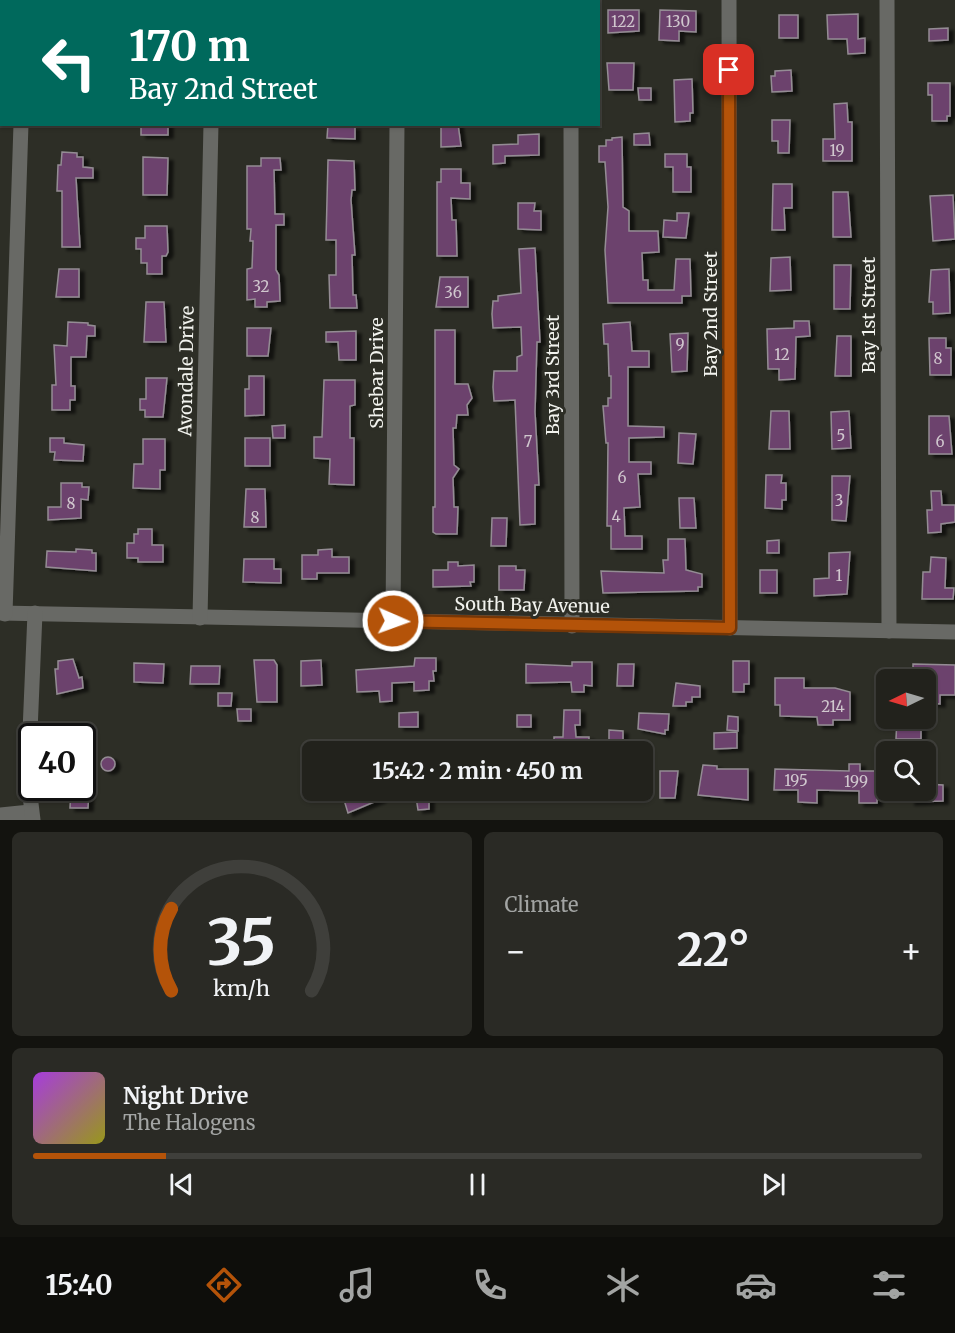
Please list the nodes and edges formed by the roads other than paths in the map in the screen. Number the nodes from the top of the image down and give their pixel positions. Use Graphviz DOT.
graph roads {
  1 [pos="729,0"];
  2 [pos="887,0"];
  3 [pos="21,126"];
  4 [pos="211,126"];
  5 [pos="397,126"];
  6 [pos="570,126"];
  7 [pos="35,613"];
  8 [pos="3,614"];
  9 [pos="200,618"];
  10 [pos="393,621"];
  11 [pos="572,626"];
  12 [pos="730,628"];
  13 [pos="889,631"];
  14 [pos="955,632"];
  15 [pos="0,815"];
  16 [pos="32,816"];
  1 -- 12 [label="street, Bay 2nd Street"];
  2 -- 13 [label="street, Bay 1st Street"];
  3 -- 8 [label="street"];
  4 -- 9 [label="street, Avondale Drive"];
  5 -- 10 [label="street, Shebar Drive"];
  6 -- 11 [label="street, Bay 3rd Street"];
  7 -- 8 [label="street, South Bay Avenue"];
  7 -- 9 [label="street, South Bay Avenue"];
  7 -- 16 [label="street"];
  9 -- 10 [label="street, South Bay Avenue"];
  10 -- 11 [label="street, South Bay Avenue"];
  11 -- 12 [label="street, South Bay Avenue"];
  12 -- 13 [label="street, South Bay Avenue"];
  13 -- 14 [label="street, South Bay Avenue"];
  15 -- 16 [label="street"];
}
